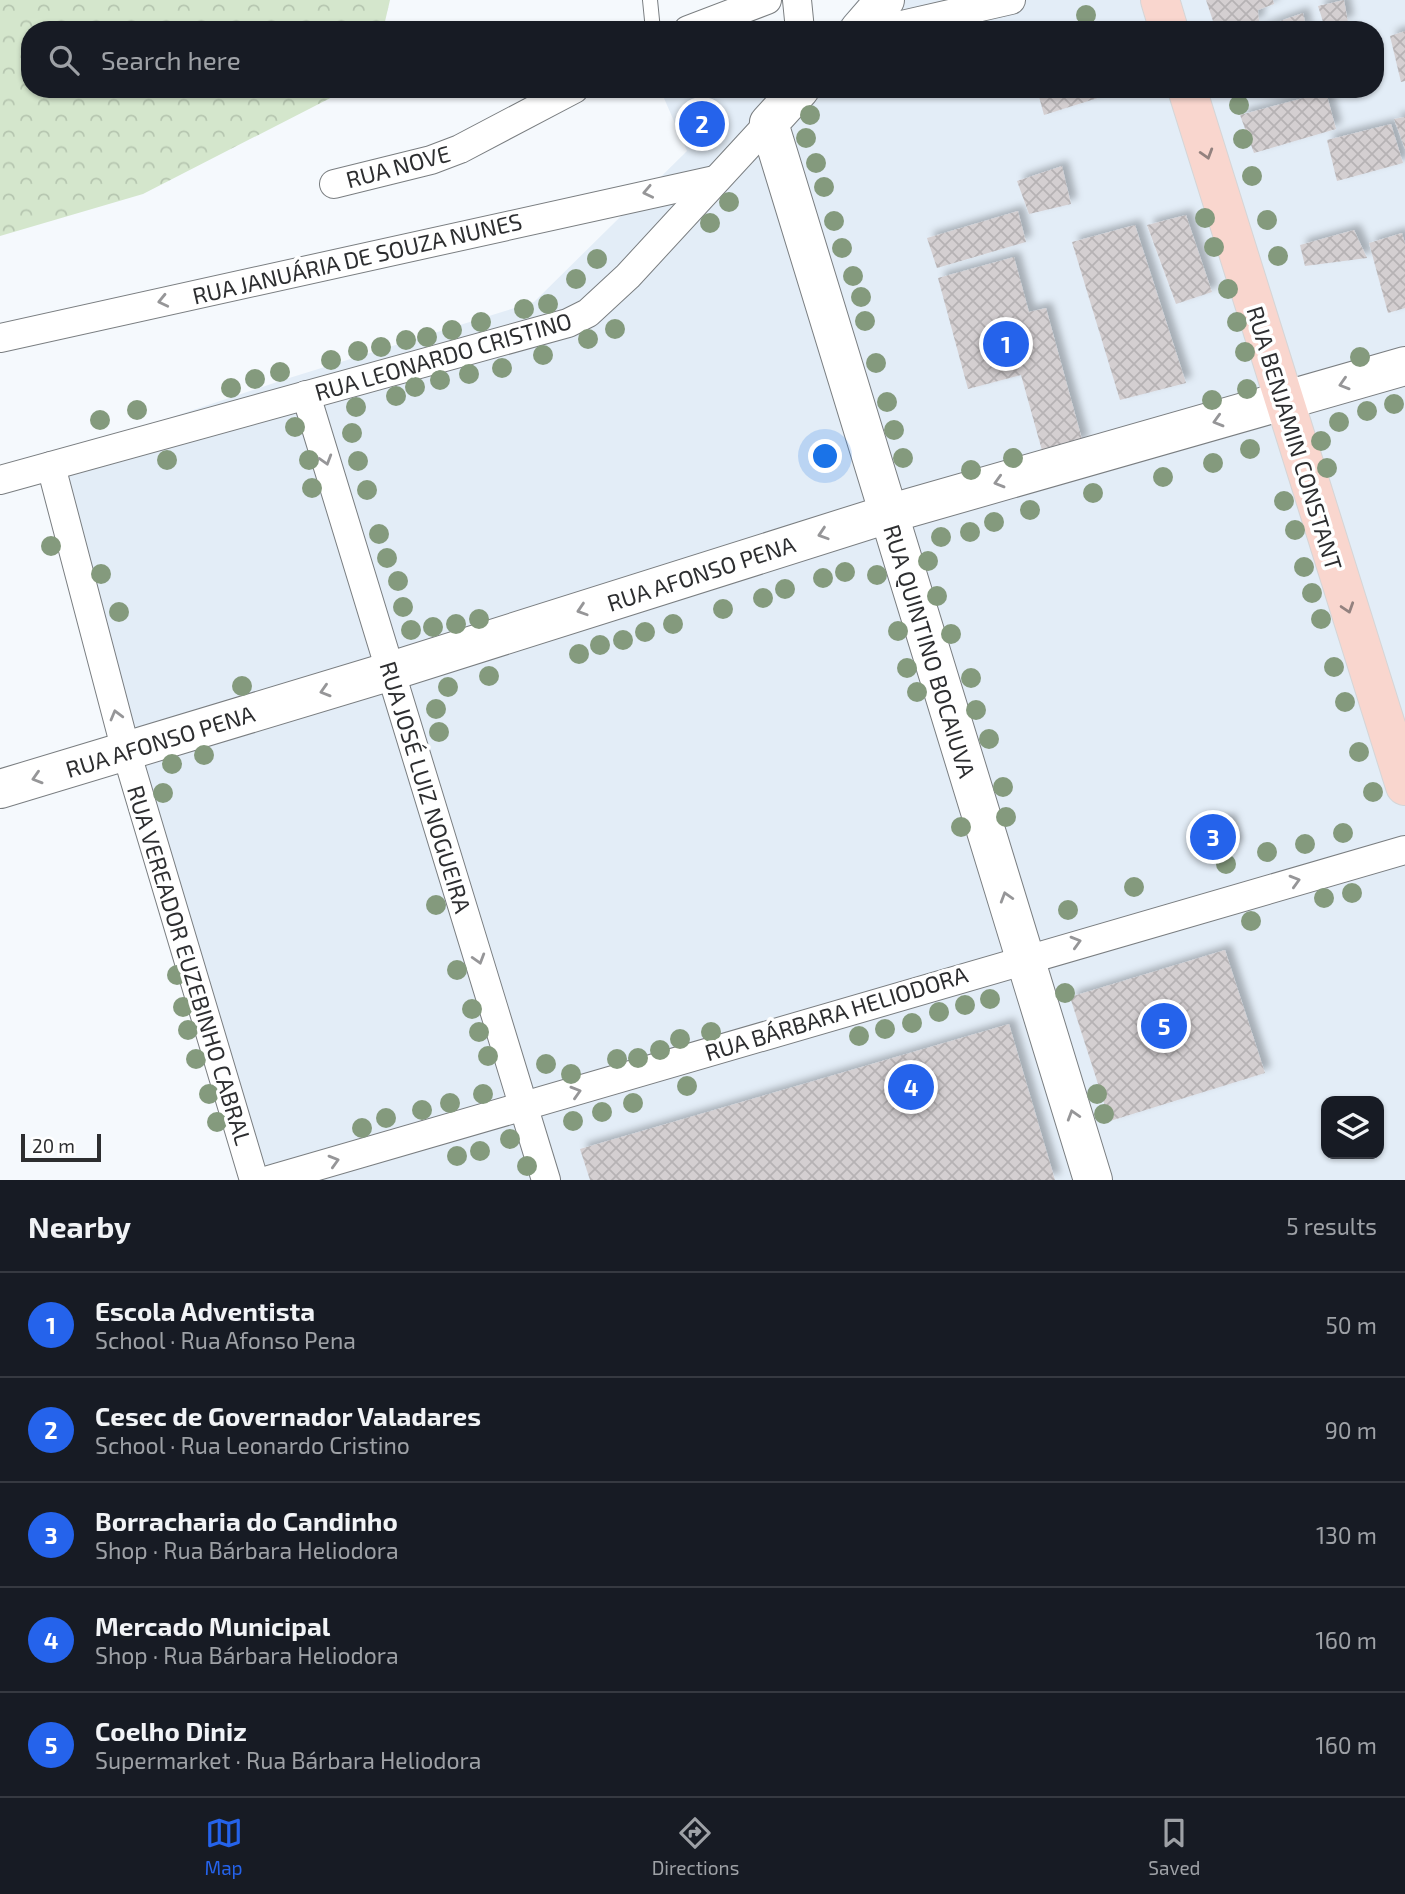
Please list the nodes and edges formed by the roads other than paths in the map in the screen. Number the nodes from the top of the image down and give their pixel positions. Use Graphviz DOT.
graph roads {
  1 [pos="650,0"];
  2 [pos="767,0"];
  3 [pos="797,0"];
  4 [pos="885,0"];
  5 [pos="944,0"];
  6 [pos="1011,0"];
  7 [pos="1160,0"];
  8 [pos="974,10"];
  9 [pos="652,21"];
  10 [pos="712,21"];
  11 [pos="799,21"];
  12 [pos="867,21"];
  13 [pos="922,21"];
  14 [pos="1166,21"];
  15 [pos="557,98"];
  16 [pos="792,98"];
  17 [pos="1190,98"];
  18 [pos="769,122"];
  19 [pos="715,180"];
  20 [pos="334,184"];
  21 [pos="0,338"];
  22 [pos="1405,366"];
  23 [pos="306,395"];
  24 [pos="1283,402"];
  25 [pos="51,466"];
  26 [pos="2,473"];
  27 [pos="888,513"];
  28 [pos="391,671"];
  29 [pos="126,751"];
  30 [pos="1405,786"];
  31 [pos="0,789"];
  32 [pos="1405,850"];
  33 [pos="1025,957"];
  34 [pos="524,1107"];
  35 [pos="254,1180"];
  36 [pos="268,1180"];
  37 [pos="546,1180"];
  38 [pos="1093,1180"];
  1 -- 9 [label="lane"];
  2 -- 10 [label="street"];
  3 -- 11 [label="street"];
  4 -- 12 [label="street"];
  5 -- 8 [label="street"];
  6 -- 8 [label="street"];
  7 -- 14 [label="main road"];
  8 -- 13 [label="street"];
  15 -- 20 [label="street, RUA NOVE"];
  16 -- 18 [label="street, RUA LEONARDO CRISTINO"];
  17 -- 24 [label="main road, RUA BENJAMIN CONSTANT, one-way"];
  18 -- 19 [label="street, RUA LEONARDO CRISTINO"];
  18 -- 27 [label="street, RUA QUINTINO BOCAIUVA"];
  19 -- 21 [label="street, RUA JANUÁRIA DE SOUZA NUNES, one-way"];
  19 -- 23 [label="street, RUA LEONARDO CRISTINO"];
  22 -- 24 [label="street, RUA AFONSO PENA, one-way"];
  23 -- 25 [label="street, RUA LEONARDO CRISTINO"];
  23 -- 28 [label="street, RUA JOSÉ LUIZ NOGUEIRA, one-way"];
  24 -- 27 [label="street, RUA AFONSO PENA, one-way"];
  24 -- 30 [label="main road, RUA BENJAMIN CONSTANT, one-way"];
  25 -- 26 [label="street, RUA LEONARDO CRISTINO"];
  29 -- 25 [label="street, RUA VEREADOR EUZEBINHO CABRAL, one-way"];
  27 -- 28 [label="street, RUA AFONSO PENA, one-way"];
  33 -- 27 [label="street, RUA QUINTINO BOCAIUVA, one-way"];
  28 -- 29 [label="street, RUA AFONSO PENA, one-way"];
  28 -- 34 [label="street, RUA JOSÉ LUIZ NOGUEIRA, one-way"];
  29 -- 31 [label="street, RUA AFONSO PENA, one-way"];
  29 -- 35 [label="street, RUA VEREADOR EUZEBINHO CABRAL"];
  33 -- 32 [label="street, RUA BÁRBARA HELIODORA, one-way"];
  34 -- 33 [label="street, RUA BÁRBARA HELIODORA, one-way"];
  38 -- 33 [label="street, RUA QUINTINO BOCAIUVA, one-way"];
  36 -- 34 [label="street, RUA BÁRBARA HELIODORA, one-way"];
  34 -- 37 [label="street, RUA JOSÉ LUIZ NOGUEIRA"];
}
